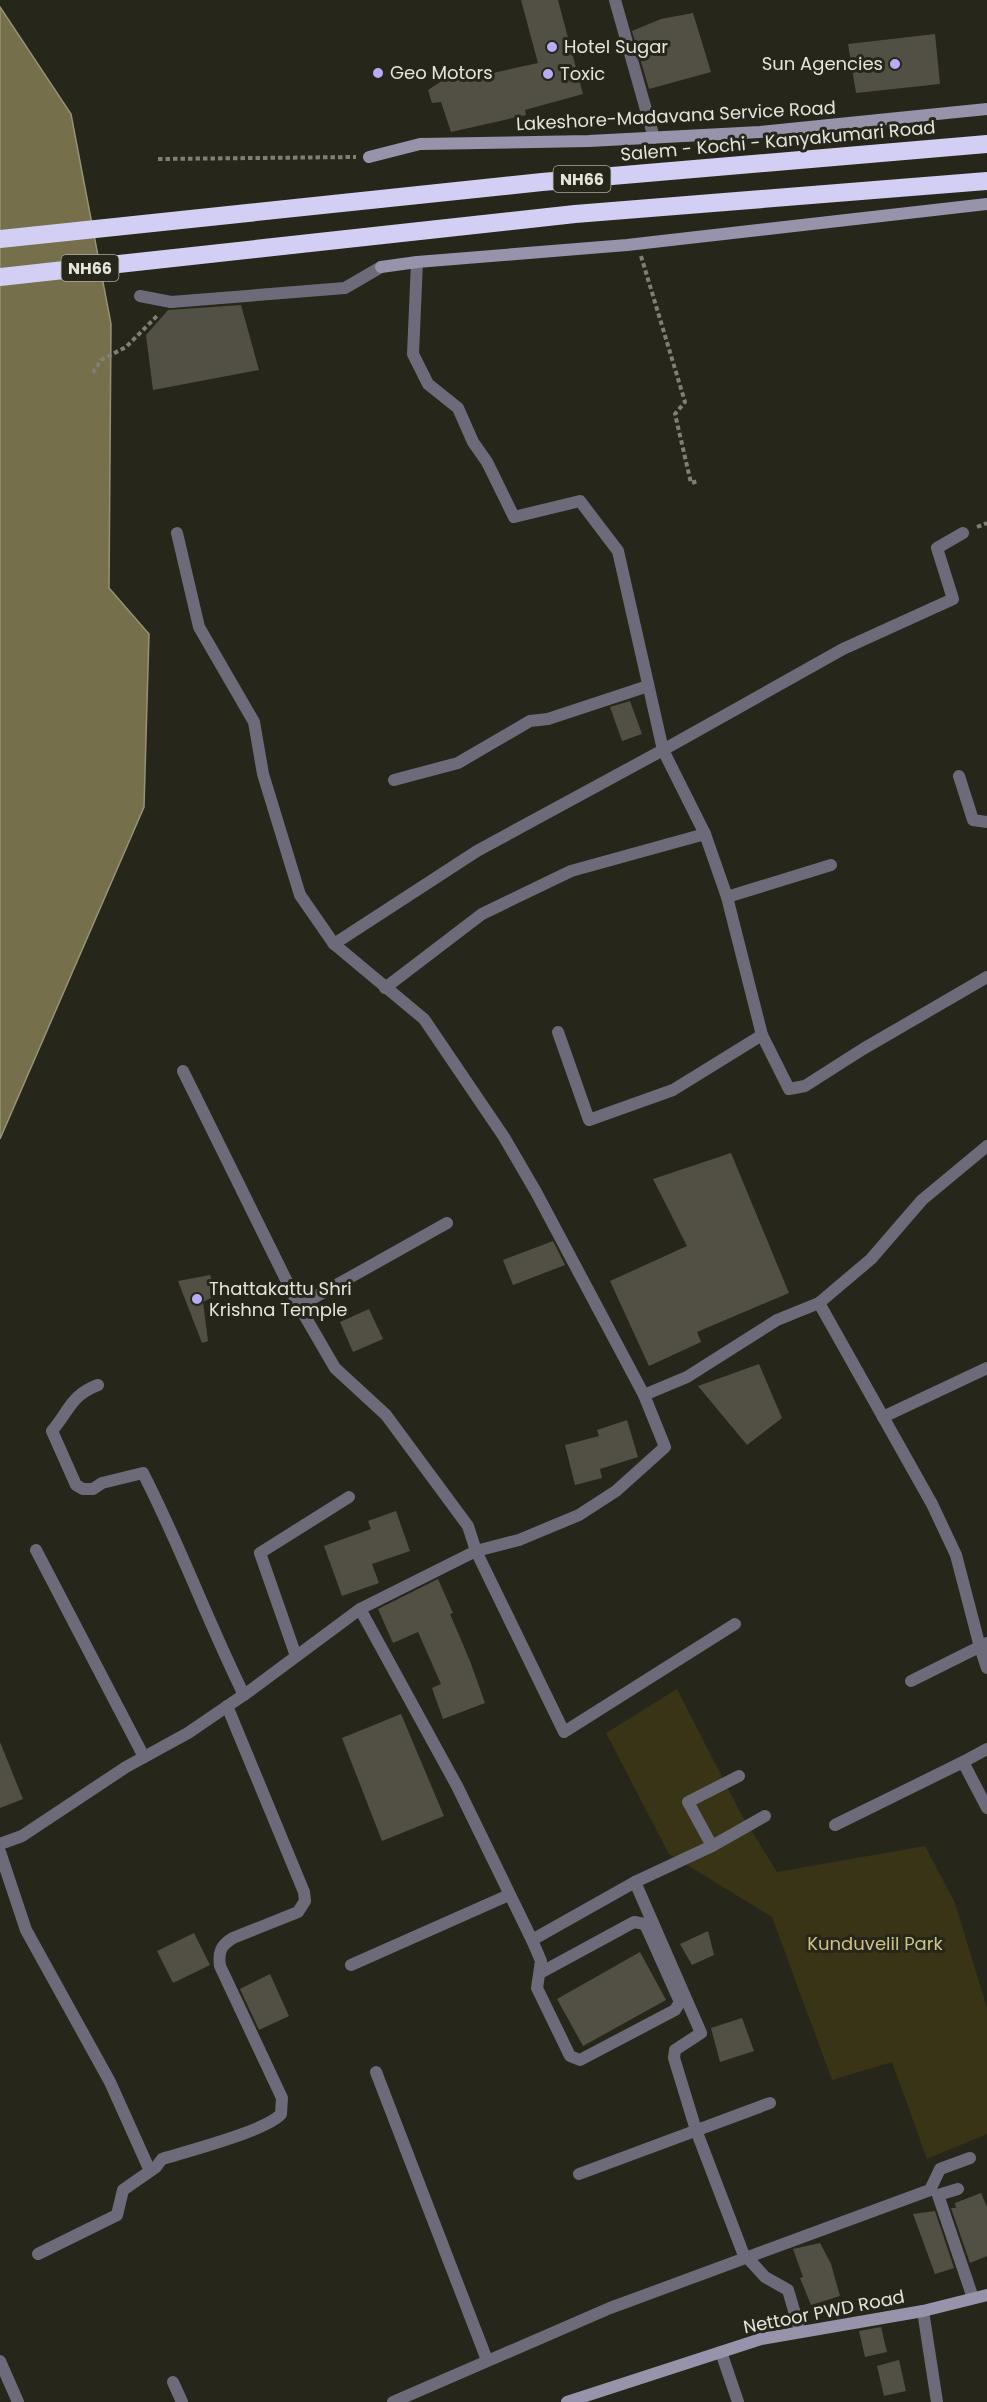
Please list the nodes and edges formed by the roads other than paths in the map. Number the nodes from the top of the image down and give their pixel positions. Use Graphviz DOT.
graph roads {
  1 [pos="615,0"];
  2 [pos="987,110"];
  3 [pos="654,138"];
  4 [pos="987,144"];
  5 [pos="369,157"];
  6 [pos="987,181"];
  7 [pos="987,204"];
  8 [pos="0,239"];
  9 [pos="417,262"];
  10 [pos="0,277"];
  11 [pos="140,296"];
  12 [pos="177,533"];
  13 [pos="963,533"];
  14 [pos="648,686"];
  15 [pos="663,750"];
  16 [pos="959,776"];
  17 [pos="394,780"];
  18 [pos="987,822"];
  19 [pos="705,834"];
  20 [pos="831,865"];
  21 [pos="727,897"];
  22 [pos="334,944"];
  23 [pos="987,977"];
  24 [pos="385,988"];
  25 [pos="558,1032"];
  26 [pos="762,1035"];
  27 [pos="183,1071"];
  28 [pos="987,1146"];
  29 [pos="447,1223"];
  30 [pos="819,1303"];
  31 [pos="299,1306"];
  32 [pos="987,1368"];
  33 [pos="98,1385"];
  34 [pos="644,1395"];
  35 [pos="883,1417"];
  36 [pos="349,1497"];
  37 [pos="36,1550"];
  38 [pos="476,1551"];
  39 [pos="360,1609"];
  40 [pos="735,1624"];
  41 [pos="983,1645"];
  42 [pos="296,1656"];
  43 [pos="987,1668"];
  44 [pos="911,1681"];
  45 [pos="244,1695"];
  46 [pos="227,1706"];
  47 [pos="987,1749"];
  48 [pos="144,1757"];
  49 [pos="963,1762"];
  50 [pos="739,1776"];
  51 [pos="987,1808"];
  52 [pos="765,1816"];
  53 [pos="835,1825"];
  54 [pos="0,1844"];
  55 [pos="712,1846"];
  56 [pos="0,1852"];
  57 [pos="635,1882"];
  58 [pos="509,1895"];
  59 [pos="532,1940"];
  60 [pos="351,1965"];
  61 [pos="540,1973"];
  62 [pos="376,2072"];
  63 [pos="770,2103"];
  64 [pos="696,2130"];
  65 [pos="970,2158"];
  66 [pos="150,2171"];
  67 [pos="579,2174"];
  68 [pos="958,2189"];
  69 [pos="38,2254"];
  70 [pos="746,2257"];
  71 [pos="987,2295"];
  72 [pos="973,2298"];
  73 [pos="923,2311"];
  74 [pos="800,2331"];
  75 [pos="721,2352"];
  76 [pos="487,2360"];
  77 [pos="0,2361"];
  78 [pos="173,2382"];
  79 [pos="18,2402"];
  80 [pos="182,2402"];
  81 [pos="393,2402"];
  82 [pos="567,2402"];
  83 [pos="738,2402"];
  84 [pos="937,2402"];
  1 -- 3 [label="street"];
  2 -- 3 [label="street, Lakeshore-Madavana Service Road"];
  3 -- 5 [label="street, Lakeshore-Madavana Service Road"];
  4 -- 8 [label="highway, Salem - Kochi - Kanyakumari Road / NH66"];
  6 -- 10 [label="highway, NH66"];
  7 -- 9 [label="street"];
  9 -- 11 [label="street"];
  9 -- 14 [label="street"];
  12 -- 22 [label="street"];
  13 -- 15 [label="street"];
  14 -- 15 [label="street"];
  14 -- 17 [label="street"];
  15 -- 19 [label="street"];
  15 -- 22 [label="street"];
  16 -- 18 [label="street"];
  19 -- 21 [label="street"];
  19 -- 24 [label="street"];
  20 -- 21 [label="street"];
  21 -- 26 [label="street"];
  22 -- 24 [label="street"];
  23 -- 26 [label="street"];
  24 -- 34 [label="street"];
  25 -- 26 [label="street"];
  27 -- 31 [label="street"];
  28 -- 30 [label="street"];
  29 -- 31 [label="street"];
  30 -- 34 [label="street"];
  30 -- 35 [label="street"];
  31 -- 38 [label="street"];
  32 -- 35 [label="street"];
  33 -- 45 [label="street"];
  34 -- 38 [label="street"];
  35 -- 41 [label="street"];
  36 -- 42 [label="street"];
  37 -- 48 [label="street"];
  38 -- 39 [label="street"];
  38 -- 40 [label="street"];
  39 -- 42 [label="street"];
  39 -- 58 [label="street"];
  41 -- 43 [label="street"];
  41 -- 44 [label="street"];
  42 -- 45 [label="street"];
  45 -- 46 [label="street"];
  46 -- 48 [label="street"];
  46 -- 66 [label="street"];
  47 -- 49 [label="street"];
  48 -- 54 [label="street"];
  49 -- 51 [label="street"];
  49 -- 53 [label="street"];
  50 -- 55 [label="street"];
  52 -- 55 [label="street"];
  55 -- 57 [label="street"];
  56 -- 66 [label="street"];
  57 -- 59 [label="street"];
  57 -- 64 [label="street"];
  58 -- 59 [label="street"];
  58 -- 60 [label="street"];
  59 -- 61 [label="street"];
  61 -- 61 [label="street"];
  62 -- 76 [label="street"];
  63 -- 64 [label="street"];
  64 -- 67 [label="street"];
  64 -- 70 [label="street"];
  65 -- 70 [label="street"];
  66 -- 69 [label="street"];
  68 -- 72 [label="street"];
  70 -- 74 [label="street"];
  70 -- 76 [label="street"];
  71 -- 72 [label="street, Nettoor PWD Road"];
  72 -- 73 [label="street, Nettoor PWD Road"];
  73 -- 74 [label="street, Nettoor PWD Road"];
  73 -- 84 [label="street"];
  74 -- 75 [label="street, Nettoor PWD Road"];
  75 -- 82 [label="street, Nettoor PWD Road"];
  75 -- 83 [label="street"];
  76 -- 81 [label="street"];
  77 -- 79 [label="street"];
  78 -- 80 [label="street"];
}
